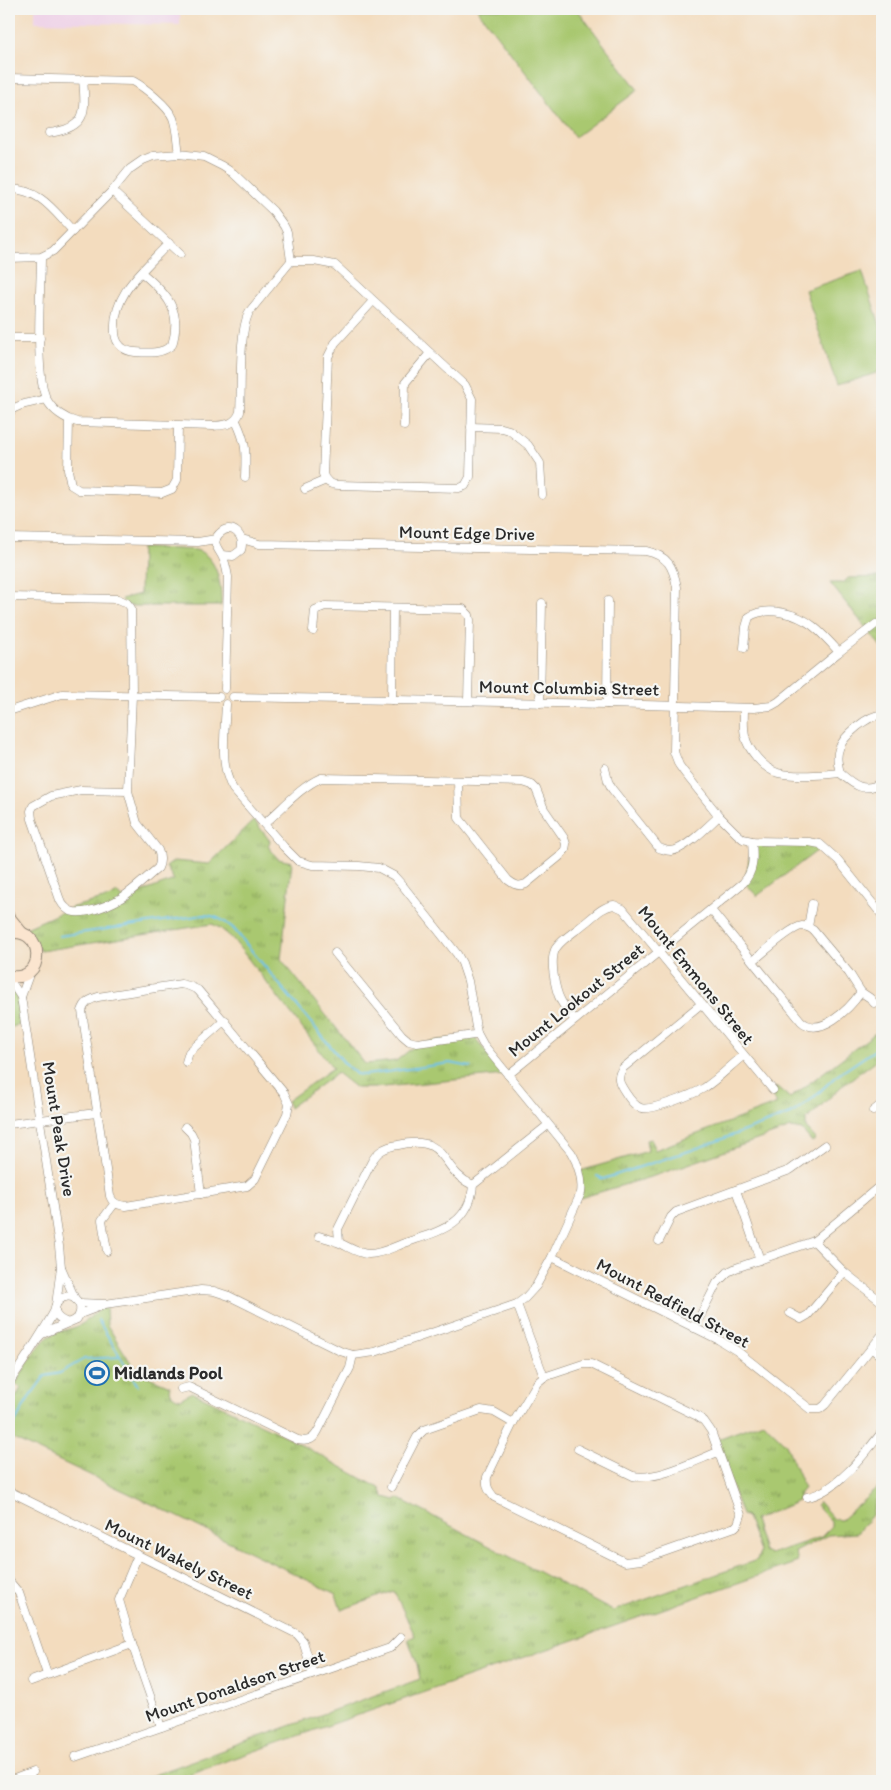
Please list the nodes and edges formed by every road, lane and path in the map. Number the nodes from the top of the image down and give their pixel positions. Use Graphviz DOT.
graph roads {
  1 [pos="9,78"];
  2 [pos="83,79"];
  3 [pos="49,133"];
  4 [pos="178,154"];
  5 [pos="9,189"];
  6 [pos="112,191"];
  7 [pos="73,231"];
  8 [pos="169,243"];
  9 [pos="180,254"];
  10 [pos="41,257"];
  11 [pos="9,258"];
  12 [pos="291,261"];
  13 [pos="142,272"];
  14 [pos="373,301"];
  15 [pos="9,338"];
  16 [pos="40,338"];
  17 [pos="430,353"];
  18 [pos="46,399"];
  19 [pos="9,412"];
  20 [pos="69,420"];
  21 [pos="236,421"];
  22 [pos="178,426"];
  23 [pos="404,426"];
  24 [pos="471,427"];
  25 [pos="245,477"];
  26 [pos="326,480"];
  27 [pos="305,489"];
  28 [pos="542,495"];
  29 [pos="9,538"];
  30 [pos="216,539"];
  31 [pos="242,539"];
  32 [pos="198,542"];
  33 [pos="259,544"];
  34 [pos="220,552"];
  35 [pos="238,552"];
  36 [pos="228,577"];
  37 [pos="9,597"];
  38 [pos="608,601"];
  39 [pos="542,603"];
  40 [pos="394,608"];
  41 [pos="876,624"];
  42 [pos="313,631"];
  43 [pos="744,648"];
  44 [pos="838,652"];
  45 [pos="225,689"];
  46 [pos="132,695"];
  47 [pos="219,697"];
  48 [pos="233,697"];
  49 [pos="392,700"];
  50 [pos="468,701"];
  51 [pos="540,703"];
  52 [pos="226,704"];
  53 [pos="607,704"];
  54 [pos="674,705"];
  55 [pos="744,709"];
  56 [pos="9,711"];
  57 [pos="882,715"];
  58 [pos="605,768"];
  59 [pos="840,773"];
  60 [pos="458,781"];
  61 [pos="882,782"];
  62 [pos="128,791"];
  63 [pos="719,816"];
  64 [pos="264,824"];
  65 [pos="752,841"];
  66 [pos="812,904"];
  67 [pos="711,910"];
  68 [pos="882,915"];
  69 [pos="9,917"];
  70 [pos="808,927"];
  71 [pos="9,933"];
  72 [pos="22,933"];
  73 [pos="658,953"];
  74 [pos="335,954"];
  75 [pos="752,961"];
  76 [pos="30,972"];
  77 [pos="9,977"];
  78 [pos="861,992"];
  79 [pos="22,997"];
  80 [pos="874,1003"];
  81 [pos="701,1004"];
  82 [pos="225,1020"];
  83 [pos="575,1020"];
  84 [pos="477,1033"];
  85 [pos="743,1056"];
  86 [pos="186,1062"];
  87 [pos="508,1074"];
  88 [pos="774,1090"];
  89 [pos="882,1104"];
  90 [pos="873,1111"];
  91 [pos="96,1113"];
  92 [pos="40,1120"];
  93 [pos="9,1124"];
  94 [pos="548,1125"];
  95 [pos="184,1127"];
  96 [pos="825,1144"];
  97 [pos="882,1184"];
  98 [pos="473,1185"];
  99 [pos="736,1190"];
  100 [pos="201,1194"];
  101 [pos="114,1203"];
  102 [pos="319,1236"];
  103 [pos="814,1240"];
  104 [pos="659,1241"];
  105 [pos="339,1242"];
  106 [pos="107,1251"];
  107 [pos="552,1257"];
  108 [pos="760,1260"];
  109 [pos="61,1268"];
  110 [pos="844,1272"];
  111 [pos="77,1301"];
  112 [pos="882,1302"];
  113 [pos="105,1304"];
  114 [pos="517,1304"];
  115 [pos="55,1308"];
  116 [pos="790,1313"];
  117 [pos="80,1314"];
  118 [pos="66,1322"];
  119 [pos="694,1328"];
  120 [pos="42,1334"];
  121 [pos="882,1335"];
  122 [pos="872,1349"];
  123 [pos="353,1355"];
  124 [pos="882,1358"];
  125 [pos="544,1377"];
  126 [pos="9,1383"];
  127 [pos="181,1389"];
  128 [pos="513,1423"];
  129 [pos="882,1432"];
  130 [pos="578,1448"];
  131 [pos="718,1452"];
  132 [pos="391,1487"];
  133 [pos="9,1491"];
  134 [pos="807,1497"];
  135 [pos="138,1555"];
  136 [pos="9,1581"];
  137 [pos="401,1636"];
  138 [pos="132,1644"];
  139 [pos="47,1674"];
  140 [pos="313,1674"];
  141 [pos="31,1681"];
  142 [pos="161,1728"];
  143 [pos="75,1757"];
  144 [pos="33,1772"];
  145 [pos="9,1781"];
  1 -- 2 [label="street"];
  2 -- 3 [label="street"];
  2 -- 4 [label="street"];
  4 -- 6 [label="street"];
  4 -- 12 [label="street"];
  5 -- 7 [label="street"];
  6 -- 7 [label="street"];
  6 -- 8 [label="street"];
  7 -- 10 [label="street"];
  8 -- 9 [label="street"];
  8 -- 13 [label="street"];
  10 -- 11 [label="street"];
  10 -- 16 [label="street"];
  12 -- 14 [label="street"];
  12 -- 21 [label="street"];
  13 -- 13 [label="street"];
  14 -- 17 [label="street"];
  14 -- 26 [label="street"];
  15 -- 16 [label="street"];
  16 -- 18 [label="street"];
  17 -- 23 [label="street"];
  17 -- 24 [label="street"];
  18 -- 19 [label="street"];
  18 -- 20 [label="street"];
  20 -- 22 [label="street"];
  20 -- 22 [label="street"];
  21 -- 22 [label="street"];
  21 -- 25 [label="street"];
  24 -- 26 [label="street"];
  24 -- 28 [label="street"];
  26 -- 27 [label="street"];
  29 -- 32 [label="street, Mount Edge Drive"];
  30 -- 31 [label="street, Mount Edge Drive"];
  30 -- 32 [label="street, Mount Edge Drive"];
  30 -- 34 [label="street"];
  31 -- 33 [label="street, Mount Edge Drive"];
  31 -- 35 [label="street"];
  32 -- 34 [label="street, Mount Edge Drive"];
  33 -- 35 [label="street, Mount Edge Drive"];
  33 -- 54 [label="street, Mount Edge Drive"];
  34 -- 35 [label="street, Mount Edge Drive"];
  34 -- 36 [label="street"];
  35 -- 36 [label="street"];
  36 -- 45 [label="street"];
  37 -- 46 [label="street"];
  38 -- 53 [label="street"];
  39 -- 51 [label="street"];
  40 -- 42 [label="street"];
  40 -- 49 [label="street"];
  40 -- 50 [label="street"];
  41 -- 44 [label="street, Mount Columbia Street"];
  43 -- 44 [label="street"];
  44 -- 55 [label="street, Mount Columbia Street"];
  45 -- 47 [label="street"];
  45 -- 48 [label="street"];
  46 -- 47 [label="street"];
  46 -- 56 [label="street"];
  46 -- 62 [label="street"];
  47 -- 52 [label="street"];
  48 -- 49 [label="street, Mount Columbia Street"];
  48 -- 52 [label="street"];
  49 -- 50 [label="street, Mount Columbia Street"];
  50 -- 51 [label="street, Mount Columbia Street"];
  51 -- 53 [label="street, Mount Columbia Street"];
  52 -- 64 [label="street"];
  53 -- 54 [label="street, Mount Columbia Street"];
  54 -- 55 [label="street, Mount Columbia Street"];
  54 -- 63 [label="street"];
  55 -- 59 [label="street"];
  57 -- 59 [label="street"];
  58 -- 63 [label="street"];
  59 -- 61 [label="street"];
  60 -- 60 [label="street"];
  60 -- 64 [label="street"];
  62 -- 62 [label="street"];
  63 -- 65 [label="street"];
  64 -- 84 [label="street"];
  65 -- 67 [label="street, Mount Lookout Street"];
  65 -- 68 [label="street"];
  66 -- 70 [label="street"];
  67 -- 73 [label="street, Mount Lookout Street"];
  67 -- 75 [label="street"];
  69 -- 72 [label="street, Mount Peak Drive"];
  70 -- 75 [label="street"];
  70 -- 78 [label="street"];
  71 -- 72 [label="street"];
  72 -- 76 [label="street, Mount Peak Drive"];
  73 -- 81 [label="street, Mount Emmons Street"];
  73 -- 83 [label="street, Mount Lookout Street"];
  73 -- 83 [label="street, Mount Emmons Street"];
  74 -- 84 [label="street"];
  75 -- 78 [label="street"];
  76 -- 77 [label="street, Mount Peak Drive"];
  76 -- 79 [label="street, Mount Peak Drive"];
  77 -- 79 [label="street, Mount Peak Drive"];
  78 -- 80 [label="street"];
  79 -- 92 [label="street, Mount Peak Drive"];
  81 -- 85 [label="street, Mount Emmons Street"];
  81 -- 85 [label="street"];
  82 -- 86 [label="street"];
  82 -- 91 [label="street"];
  82 -- 100 [label="street"];
  83 -- 87 [label="street, Mount Lookout Street"];
  84 -- 87 [label="street"];
  85 -- 88 [label="street, Mount Emmons Street"];
  87 -- 94 [label="street"];
  89 -- 90 [label="street"];
  91 -- 92 [label="street"];
  91 -- 101 [label="street"];
  92 -- 93 [label="street"];
  92 -- 109 [label="street, Mount Peak Drive"];
  94 -- 98 [label="street"];
  94 -- 107 [label="street"];
  95 -- 100 [label="street"];
  96 -- 99 [label="street"];
  97 -- 103 [label="street"];
  98 -- 105 [label="street"];
  98 -- 105 [label="street"];
  99 -- 104 [label="street"];
  99 -- 108 [label="street"];
  100 -- 101 [label="street"];
  101 -- 106 [label="street"];
  102 -- 105 [label="street"];
  103 -- 108 [label="street"];
  103 -- 110 [label="street"];
  107 -- 114 [label="street"];
  107 -- 119 [label="street, Mount Redfield Street"];
  108 -- 119 [label="street"];
  109 -- 111 [label="street, Mount Peak Drive"];
  109 -- 115 [label="street, Mount Peak Drive"];
  110 -- 112 [label="street"];
  110 -- 116 [label="street"];
  111 -- 113 [label="street"];
  111 -- 115 [label="street"];
  111 -- 117 [label="street, Mount Peak Drive"];
  113 -- 117 [label="street"];
  113 -- 123 [label="street"];
  114 -- 123 [label="street"];
  114 -- 125 [label="street"];
  115 -- 118 [label="street"];
  115 -- 120 [label="street"];
  117 -- 118 [label="street"];
  118 -- 120 [label="street"];
  119 -- 122 [label="street, Mount Redfield Street"];
  120 -- 126 [label="street"];
  121 -- 122 [label="street, Mount Redfield Street"];
  122 -- 124 [label="street"];
  123 -- 127 [label="street"];
  125 -- 128 [label="street"];
  125 -- 131 [label="street"];
  128 -- 131 [label="street"];
  128 -- 132 [label="street"];
  129 -- 134 [label="street"];
  130 -- 131 [label="street"];
  133 -- 135 [label="street, Mount Wakely Street"];
  135 -- 138 [label="street"];
  135 -- 140 [label="street, Mount Wakely Street"];
  136 -- 139 [label="street"];
  137 -- 140 [label="street, Mount Donaldson Street"];
  138 -- 139 [label="street"];
  138 -- 142 [label="street"];
  139 -- 141 [label="street"];
  140 -- 142 [label="street, Mount Donaldson Street"];
  142 -- 143 [label="street, Mount Donaldson Street"];
  144 -- 145 [label="street"];
}
